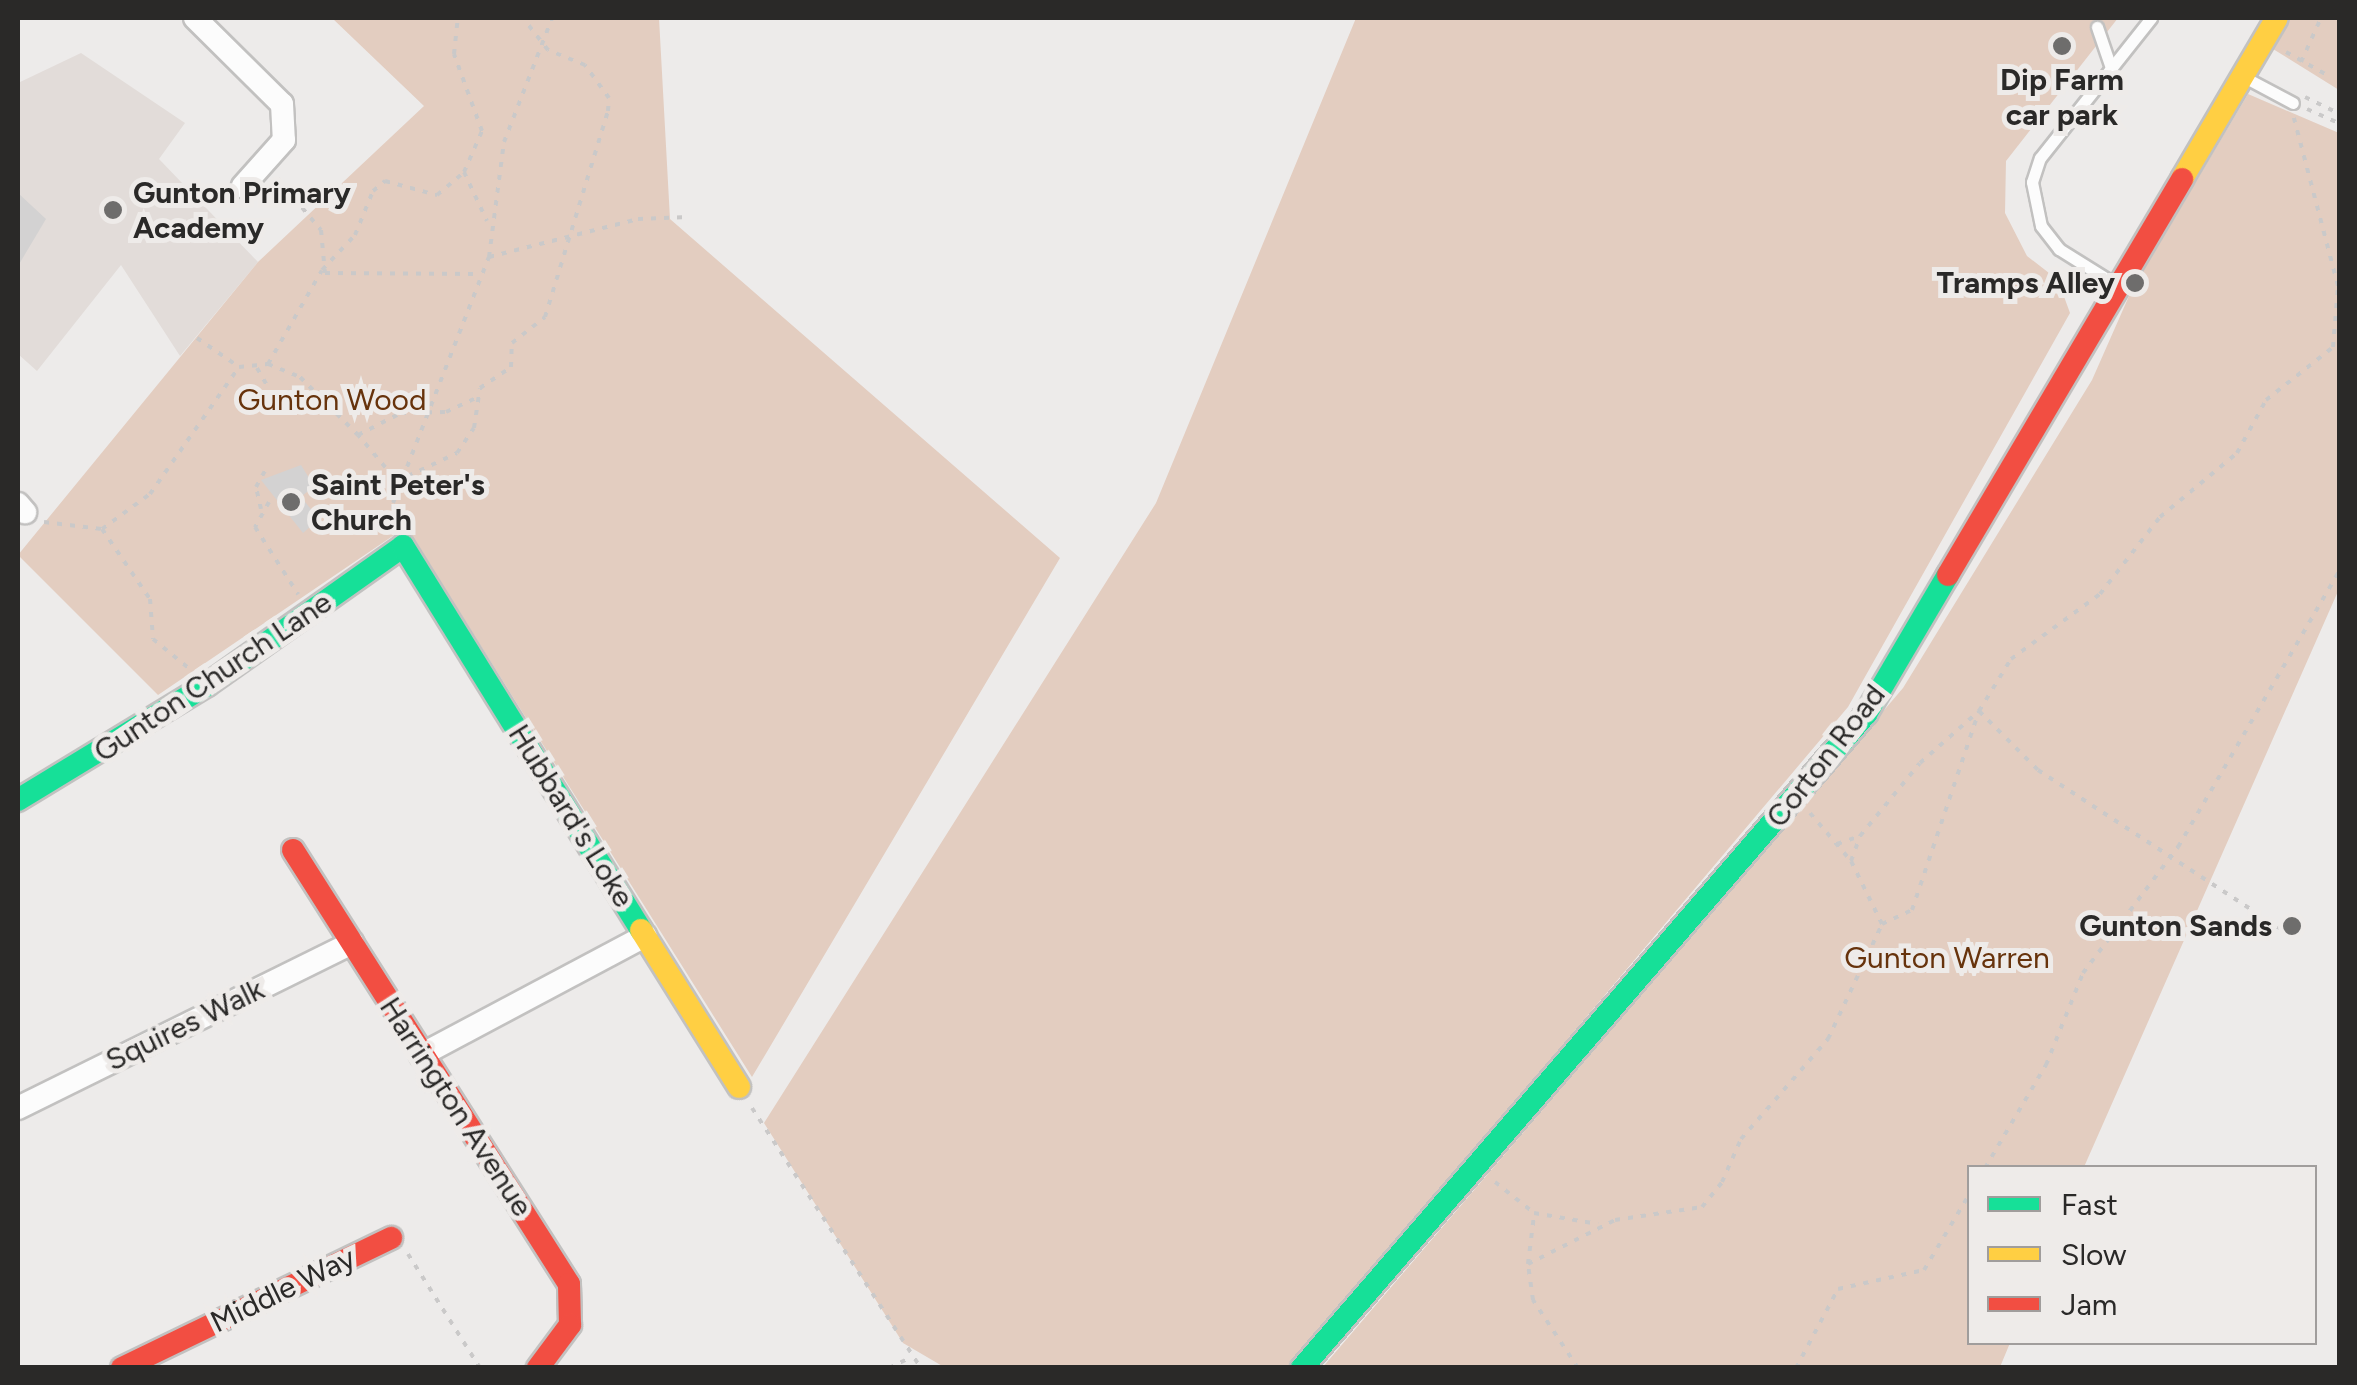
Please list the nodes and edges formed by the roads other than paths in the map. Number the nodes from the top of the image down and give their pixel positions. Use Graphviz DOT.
graph roads {
  1 [pos="195,18"];
  2 [pos="2151,18"];
  3 [pos="2277,18"];
  4 [pos="2097,27"];
  5 [pos="2110,65"];
  6 [pos="2242,76"];
  7 [pos="2290,101"];
  8 [pos="243,186"];
  9 [pos="2118,286"];
  10 [pos="400,540"];
  11 [pos="18,800"];
  12 [pos="293,850"];
  13 [pos="645,936"];
  14 [pos="352,943"];
  15 [pos="421,1054"];
  16 [pos="739,1087"];
  17 [pos="18,1108"];
  18 [pos="390,1238"];
  19 [pos="122,1368"];
  20 [pos="538,1368"];
  21 [pos="1302,1368"];
  1 -- 8 [label="street"];
  2 -- 5 [label="lane"];
  3 -- 6 [label="street, Corton Road"];
  4 -- 5 [label="lane"];
  5 -- 9 [label="lane"];
  6 -- 7 [label="lane"];
  6 -- 9 [label="street, Corton Road"];
  9 -- 21 [label="street, Corton Road"];
  10 -- 11 [label="street, Gunton Church Lane"];
  10 -- 13 [label="street, Hubbard's Loke"];
  12 -- 14 [label="street, Harrington Avenue"];
  13 -- 15 [label="street"];
  13 -- 16 [label="street, Hubbard's Loke"];
  14 -- 15 [label="street, Harrington Avenue"];
  14 -- 17 [label="street, Squires Walk"];
  15 -- 20 [label="street, Harrington Avenue"];
  18 -- 19 [label="street, Middle Way"];
}
